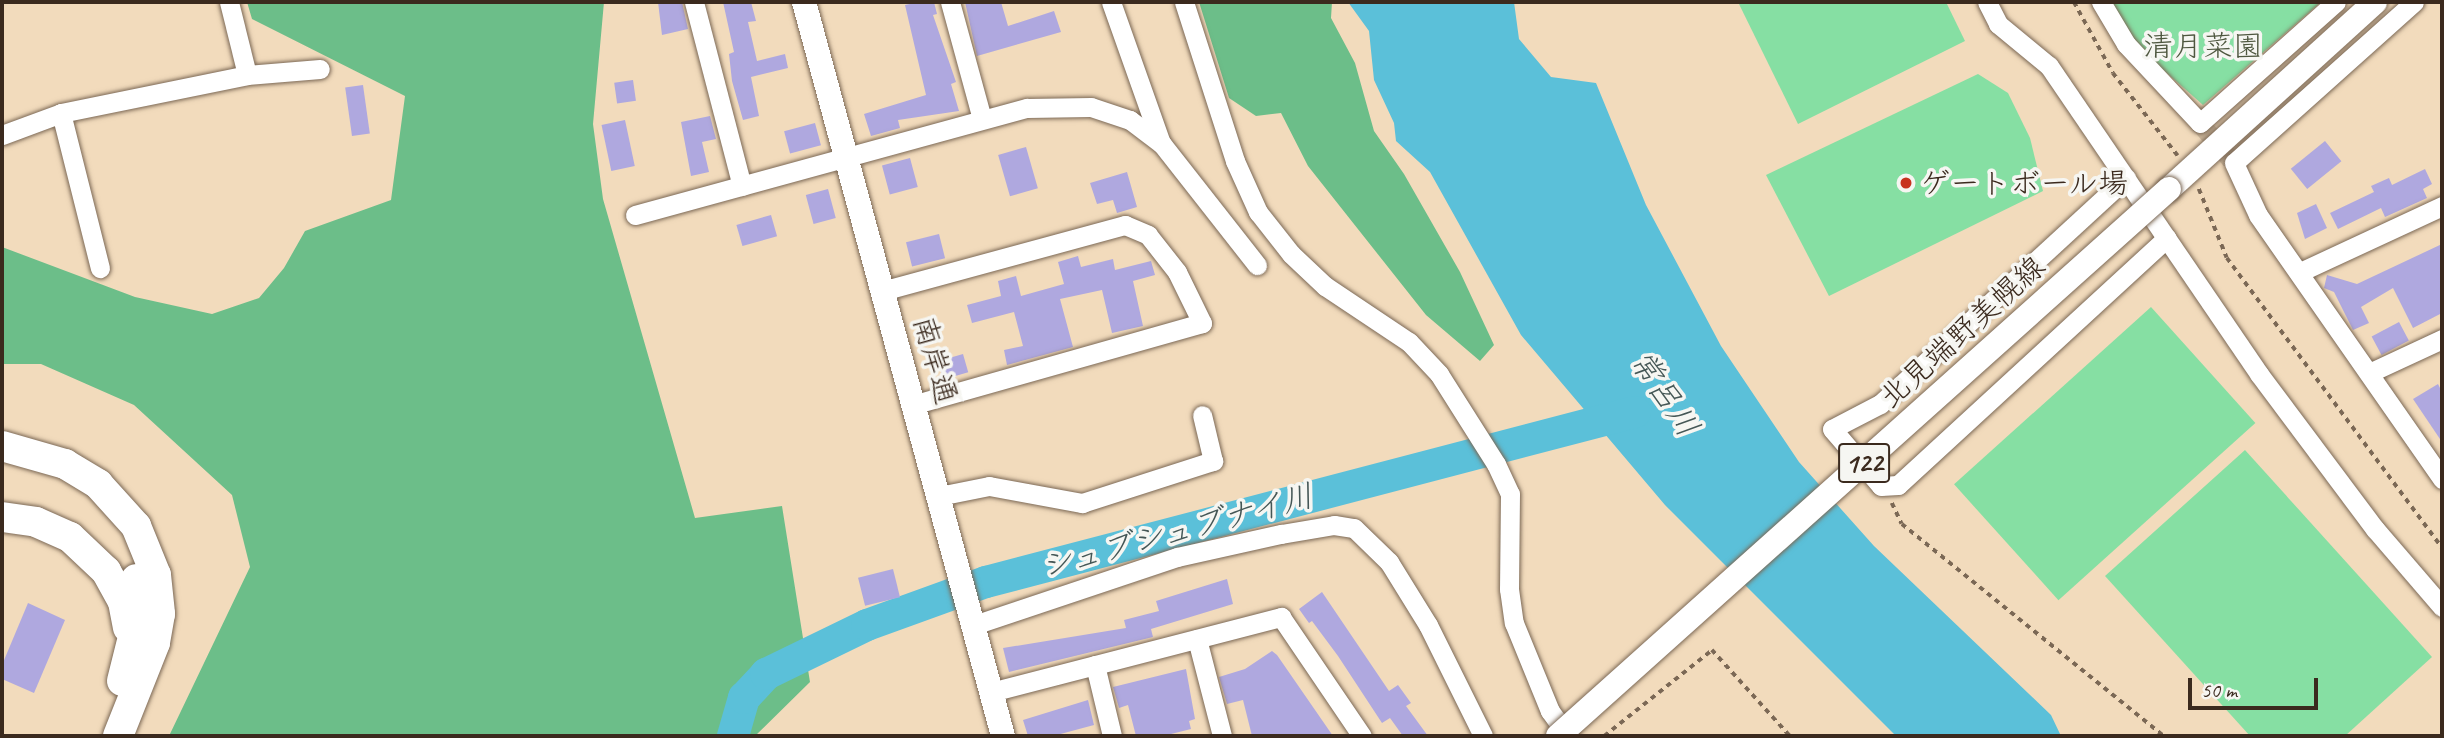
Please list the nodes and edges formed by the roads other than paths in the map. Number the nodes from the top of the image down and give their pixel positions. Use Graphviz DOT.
graph roads {
  1 [pos="229,2"];
  2 [pos="694,2"];
  3 [pos="804,2"];
  4 [pos="950,2"];
  5 [pos="1111,2"];
  6 [pos="1987,2"];
  7 [pos="2101,2"];
  8 [pos="2336,2"];
  9 [pos="2375,2"];
  10 [pos="2414,2"];
  11 [pos="1186,4"];
  12 [pos="320,69"];
  13 [pos="247,75"];
  14 [pos="61,113"];
  15 [pos="982,119"];
  16 [pos="2,135"];
  17 [pos="1162,144"];
  18 [pos="847,159"];
  19 [pos="2126,178"];
  20 [pos="742,186"];
  21 [pos="2442,206"];
  22 [pos="635,215"];
  23 [pos="2167,238"];
  24 [pos="1256,265"];
  25 [pos="100,268"];
  26 [pos="2300,272"];
  27 [pos="883,291"];
  28 [pos="2442,339"];
  29 [pos="2369,373"];
  30 [pos="915,404"];
  31 [pos="1202,415"];
  32 [pos="3,450"];
  33 [pos="2442,479"];
  34 [pos="939,496"];
  35 [pos="2,517"];
  36 [pos="2442,607"];
  37 [pos="972,618"];
  38 [pos="1197,639"];
  39 [pos="132,646"];
  40 [pos="1094,665"];
  41 [pos="991,692"];
  42 [pos="100,736"];
  43 [pos="118,736"];
  44 [pos="1003,736"];
  45 [pos="1112,736"];
  46 [pos="1222,736"];
  47 [pos="1362,736"];
  48 [pos="1483,736"];
  49 [pos="1558,736"];
  50 [pos="1568,736"];
  1 -- 13 [label="street"];
  2 -- 20 [label="street"];
  3 -- 18 [label="main road, 南岸通"];
  4 -- 15 [label="street"];
  5 -- 17 [label="street"];
  6 -- 19 [label="street"];
  7 -- 8 [label="street"];
  9 -- 49 [label="main road, 北見端野美幌線 / 122, bridge"];
  10 -- 26 [label="street"];
  11 -- 50 [label="street"];
  12 -- 13 [label="street"];
  13 -- 14 [label="street"];
  14 -- 16 [label="street"];
  14 -- 25 [label="street"];
  15 -- 17 [label="street"];
  15 -- 18 [label="street"];
  17 -- 24 [label="street"];
  18 -- 20 [label="street"];
  18 -- 27 [label="main road, 南岸通"];
  19 -- 23 [label="street"];
  19 -- 23 [label="street"];
  20 -- 22 [label="street"];
  21 -- 26 [label="street"];
  23 -- 36 [label="street"];
  26 -- 29 [label="street"];
  27 -- 30 [label="main road, 南岸通"];
  27 -- 30 [label="street"];
  28 -- 29 [label="street"];
  29 -- 33 [label="street"];
  30 -- 34 [label="main road, 南岸通"];
  31 -- 34 [label="street"];
  32 -- 39 [label="highway"];
  32 -- 43 [label="highway"];
  34 -- 37 [label="main road, 南岸通"];
  35 -- 39 [label="highway"];
  37 -- 41 [label="main road, 南岸通"];
  37 -- 48 [label="street"];
  38 -- 40 [label="street"];
  38 -- 46 [label="street"];
  38 -- 47 [label="street"];
  39 -- 42 [label="highway"];
  40 -- 41 [label="street"];
  40 -- 45 [label="street"];
  41 -- 44 [label="main road, 南岸通"];
}
